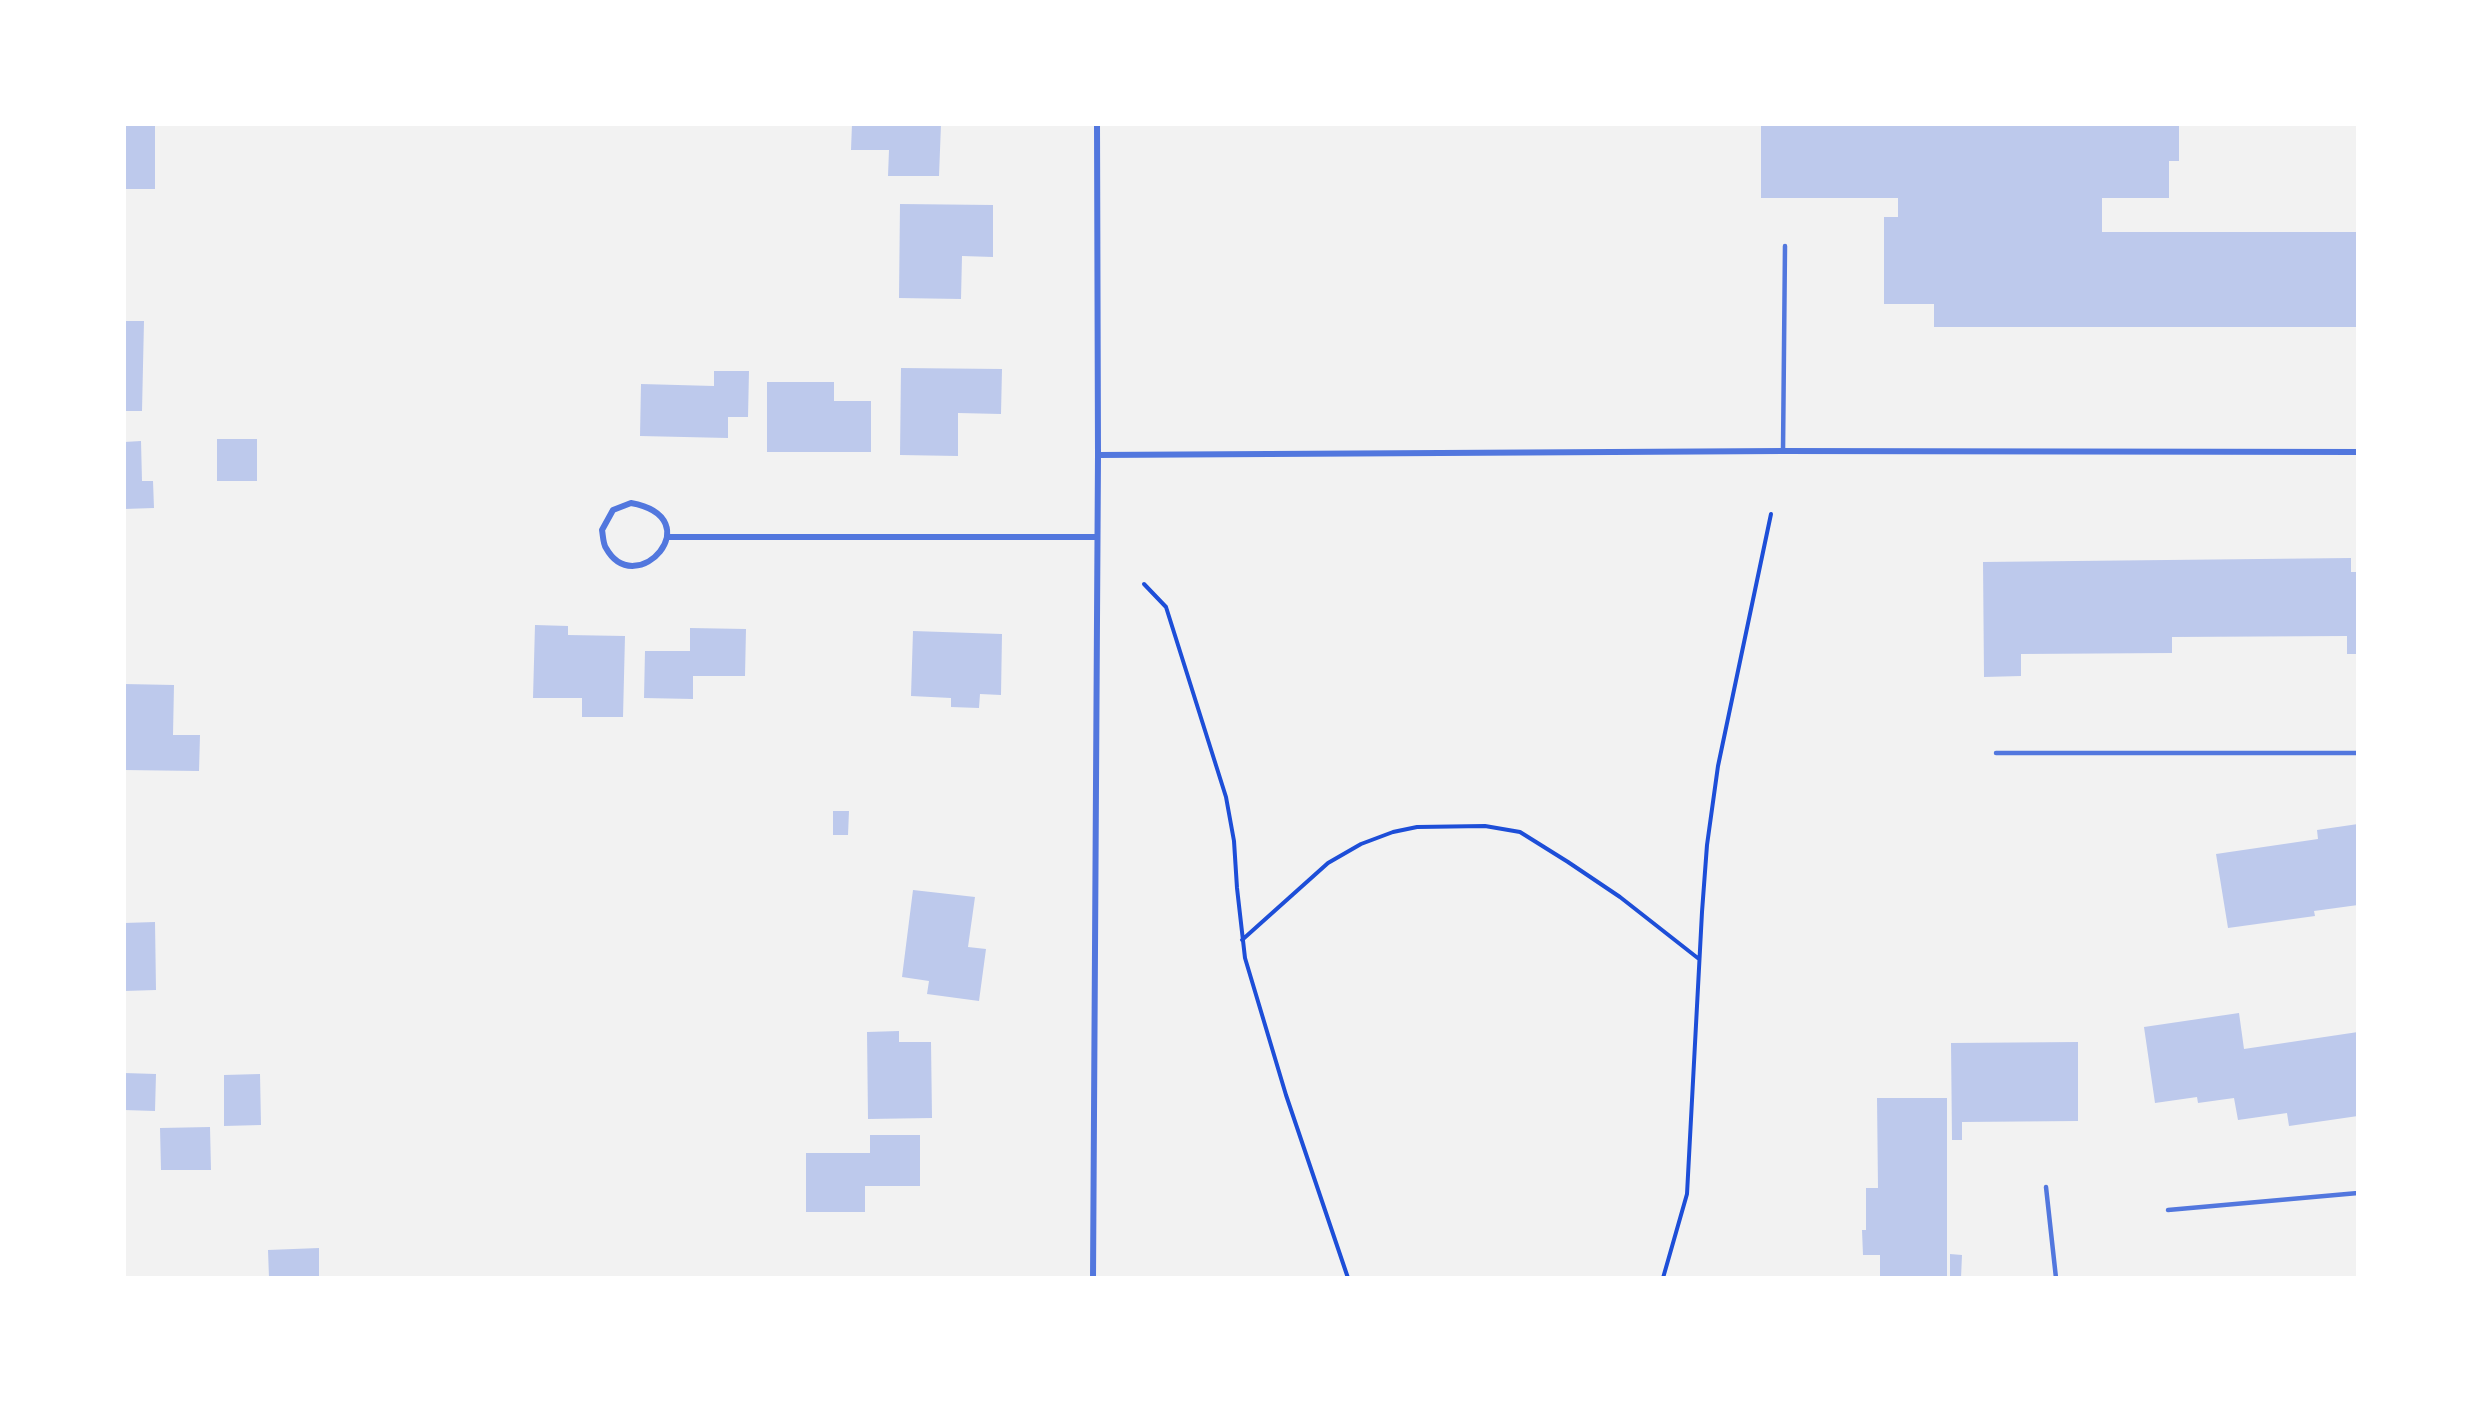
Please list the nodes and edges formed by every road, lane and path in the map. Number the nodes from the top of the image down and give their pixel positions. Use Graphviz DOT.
graph roads {
  1 [pos="1097,124"];
  2 [pos="1785,246"];
  3 [pos="1783,451"];
  4 [pos="2358,452"];
  5 [pos="1098,455"];
  6 [pos="1771,514"];
  7 [pos="667,537"];
  8 [pos="1097,537"];
  9 [pos="1144,584"];
  10 [pos="1996,753"];
  11 [pos="2358,753"];
  12 [pos="1242,940"];
  13 [pos="1699,960"];
  14 [pos="2046,1187"];
  15 [pos="2358,1193"];
  16 [pos="2168,1210"];
  17 [pos="1093,1278"];
  18 [pos="1348,1278"];
  19 [pos="1663,1278"];
  20 [pos="2056,1278"];
  1 -- 5 [label="street"];
  2 -- 3 [label="lane"];
  3 -- 4 [label="street"];
  3 -- 5 [label="street"];
  5 -- 8 [label="street"];
  6 -- 13 [label="path"];
  7 -- 7 [label="street"];
  7 -- 8 [label="street"];
  8 -- 17 [label="street"];
  9 -- 12 [label="path"];
  10 -- 11 [label="lane"];
  12 -- 13 [label="path"];
  12 -- 18 [label="path"];
  13 -- 19 [label="path"];
  14 -- 20 [label="lane"];
  15 -- 16 [label="lane"];
}
